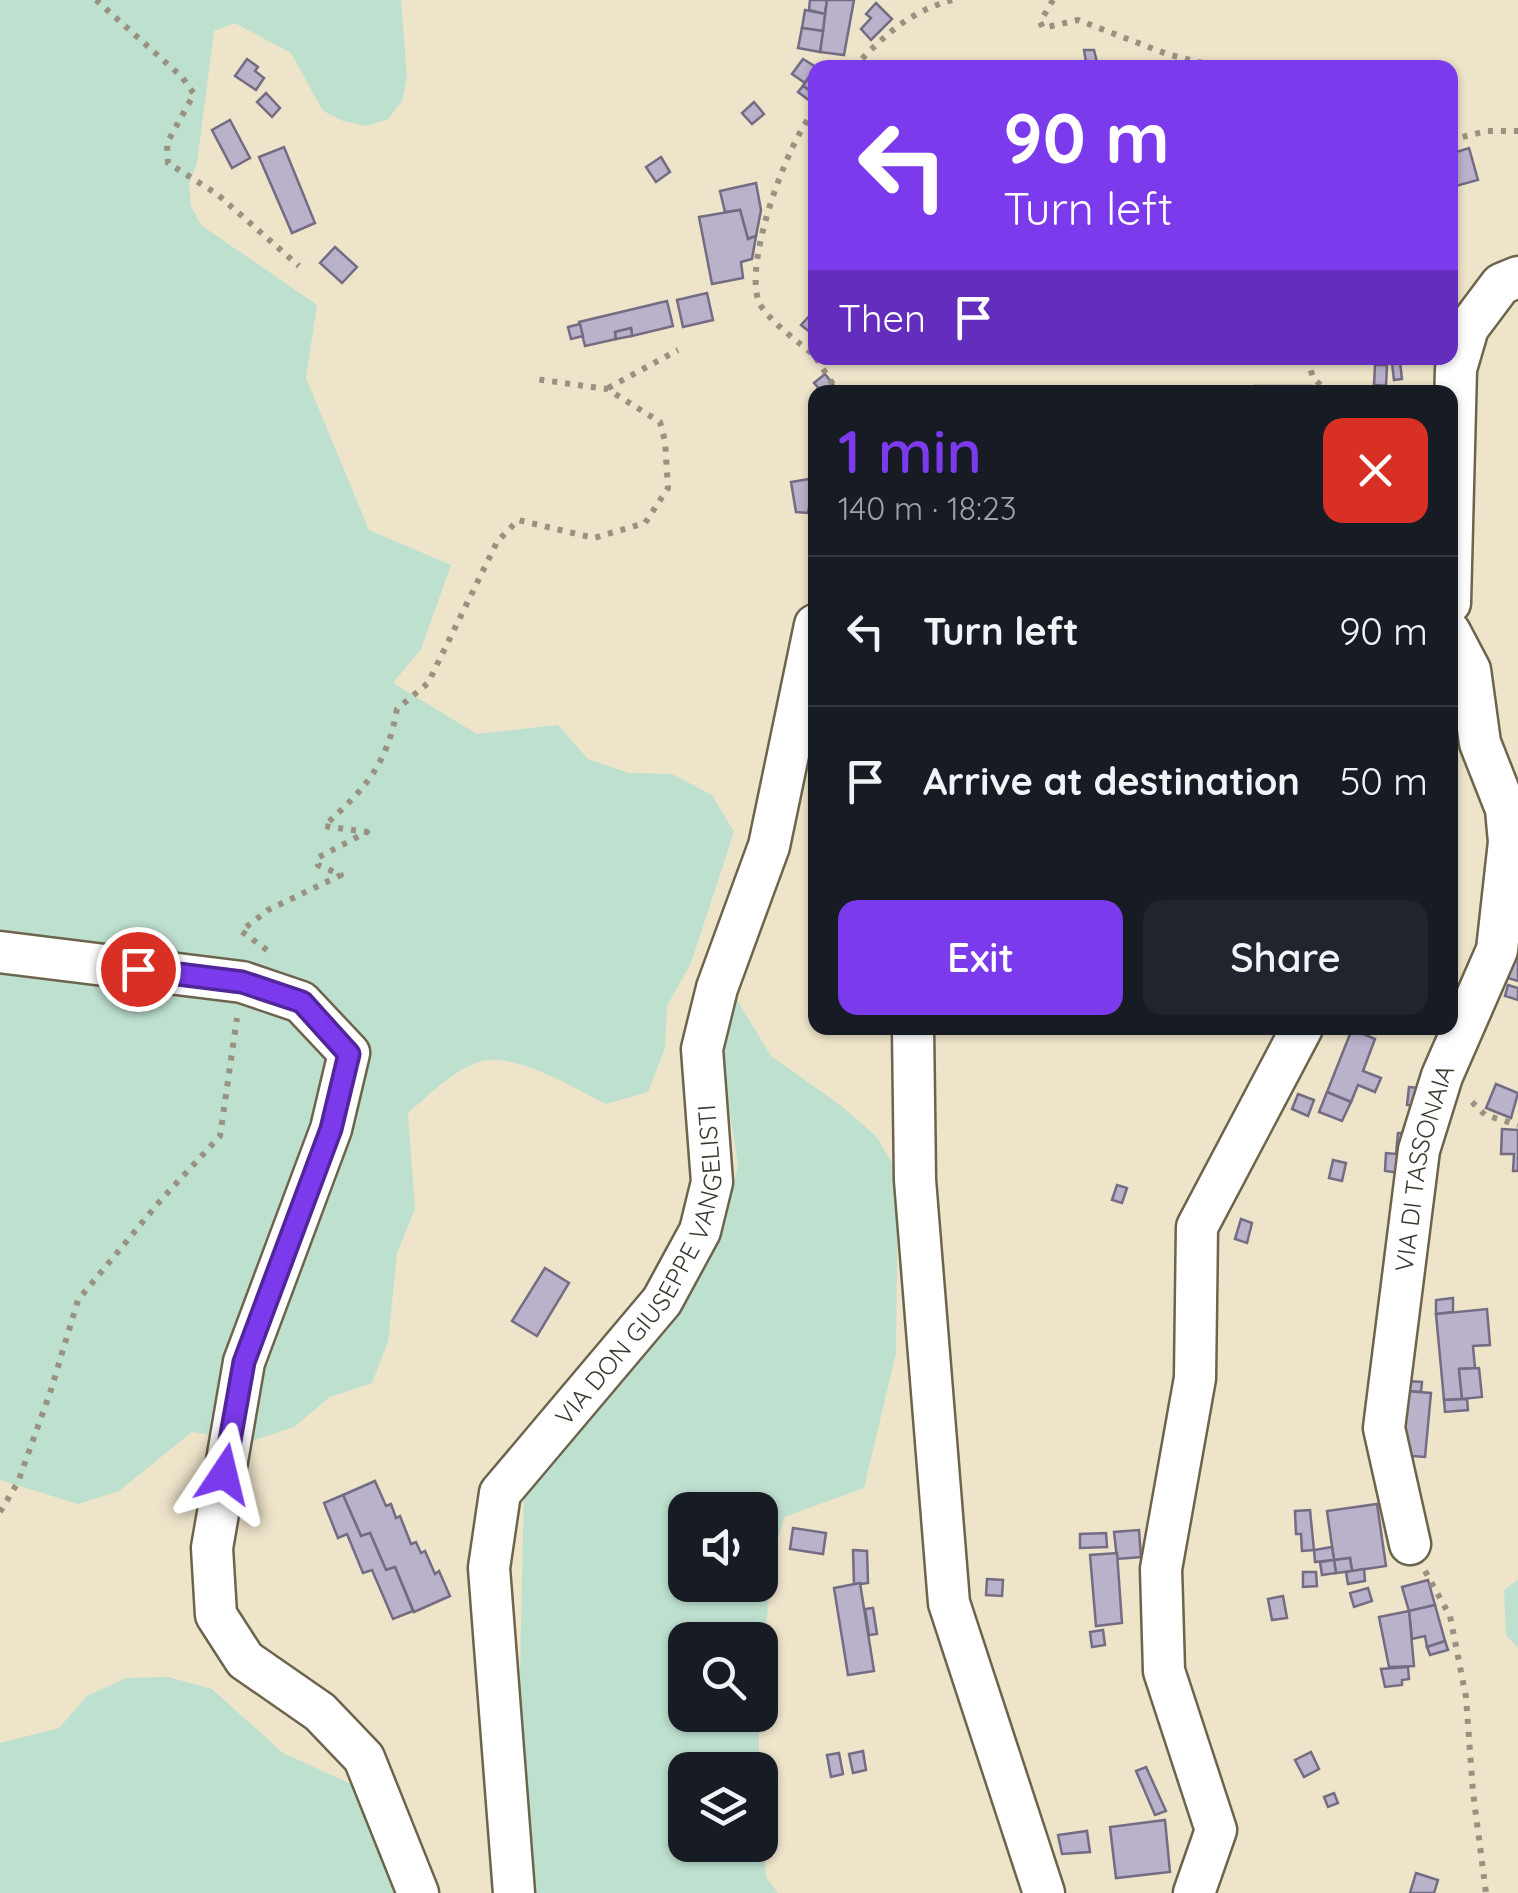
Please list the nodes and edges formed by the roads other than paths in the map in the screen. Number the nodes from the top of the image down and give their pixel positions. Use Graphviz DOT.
graph roads {
  1 [pos="1518,276"];
  2 [pos="1458,362"];
  3 [pos="1458,647"];
  4 [pos="808,659"];
  5 [pos="0,952"];
  6 [pos="914,1035"];
  7 [pos="1298,1035"];
  8 [pos="1410,1544"];
  9 [pos="418,1893"];
  10 [pos="514,1893"];
  11 [pos="1044,1893"];
  12 [pos="1194,1893"];
  1 -- 2 [label="street"];
  3 -- 8 [label="street, VIA DI TASSONAIA"];
  4 -- 10 [label="street, VIA DON GIUSEPPE VANGELISTI"];
  5 -- 9 [label="street"];
  6 -- 11 [label="street"];
  7 -- 12 [label="street"];
}
